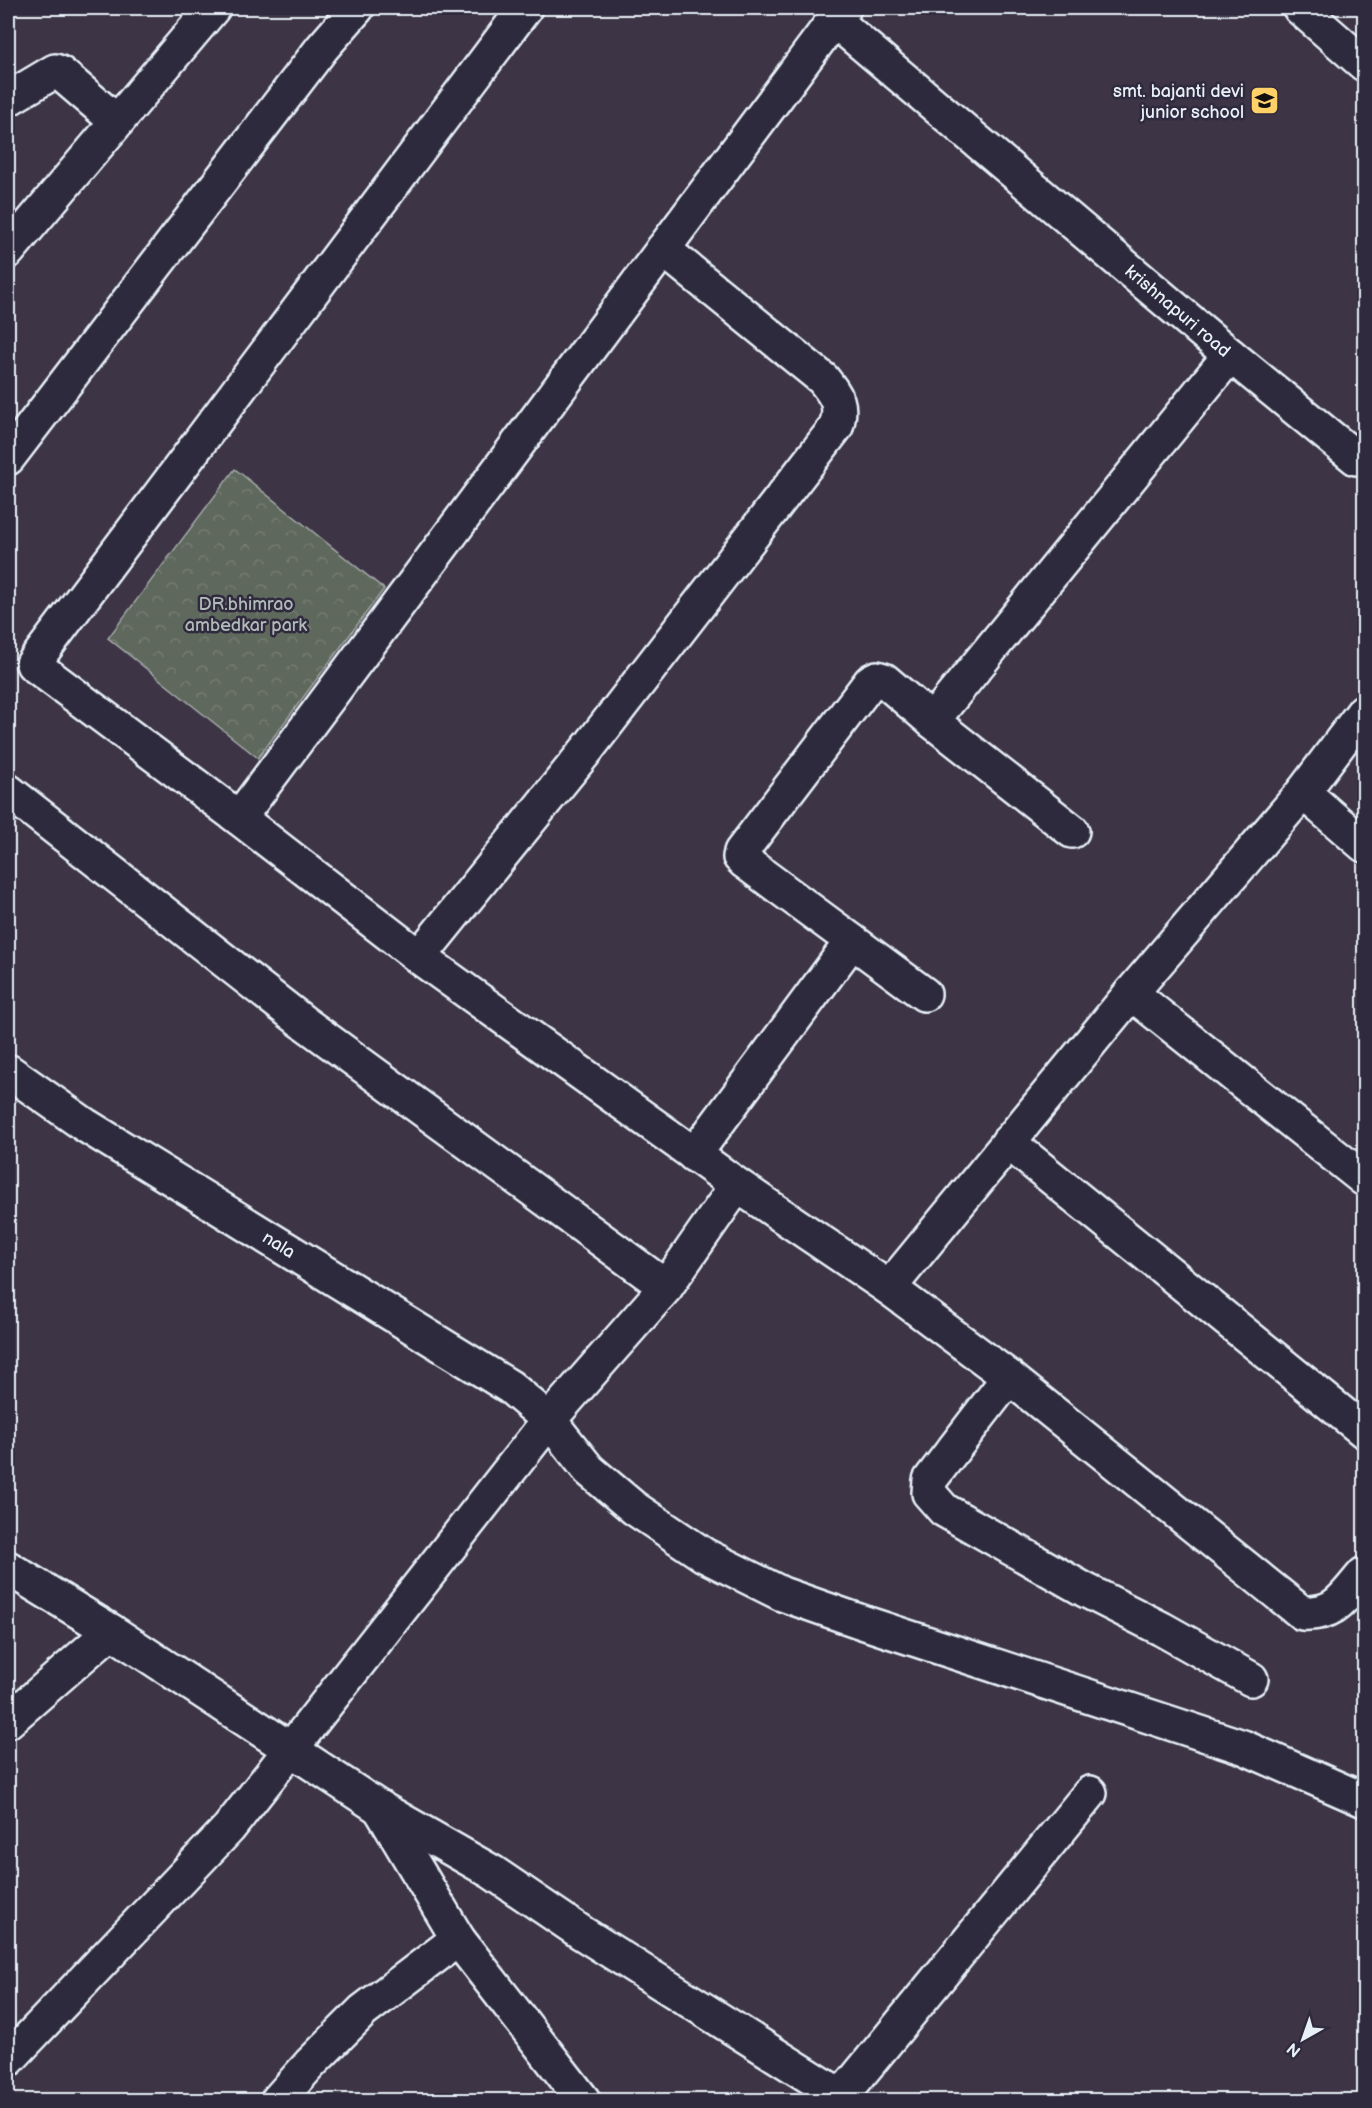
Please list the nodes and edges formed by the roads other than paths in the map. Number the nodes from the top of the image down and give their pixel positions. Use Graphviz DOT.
graph roads {
  1 [pos="213,8"];
  2 [pos="357,8"];
  3 [pos="525,8"];
  4 [pos="1300,8"];
  5 [pos="839,14"];
  6 [pos="1365,64"];
  7 [pos="8,99"];
  8 [pos="116,122"];
  9 [pos="663,249"];
  10 [pos="8,250"];
  11 [pos="1230,355"];
  12 [pos="8,458"];
  13 [pos="1356,458"];
  14 [pos="1365,711"];
  15 [pos="932,721"];
  16 [pos="8,791"];
  17 [pos="1303,792"];
  18 [pos="239,818"];
  19 [pos="1072,831"];
  20 [pos="1365,845"];
  21 [pos="852,941"];
  22 [pos="419,957"];
  23 [pos="1131,993"];
  24 [pos="924,994"];
  25 [pos="8,1071"];
  26 [pos="1008,1142"];
  27 [pos="694,1155"];
  28 [pos="1365,1179"];
  29 [pos="737,1185"];
  30 [pos="666,1287"];
  31 [pos="889,1288"];
  32 [pos="1009,1377"];
  33 [pos="549,1420"];
  34 [pos="1365,1431"];
  35 [pos="8,1568"];
  36 [pos="1365,1574"];
  37 [pos="111,1631"];
  38 [pos="1251,1679"];
  39 [pos="8,1721"];
  40 [pos="291,1751"];
  41 [pos="1090,1793"];
  42 [pos="1365,1800"];
  43 [pos="380,1808"];
  44 [pos="458,1939"];
  45 [pos="8,2060"];
  46 [pos="844,2099"];
  47 [pos="278,2100"];
  48 [pos="583,2100"];
  1 -- 8 [label="street"];
  2 -- 12 [label="street"];
  3 -- 18 [label="street"];
  4 -- 6 [label="street"];
  5 -- 9 [label="street"];
  5 -- 11 [label="street, krishnapuri road"];
  7 -- 8 [label="street"];
  8 -- 10 [label="street"];
  9 -- 18 [label="street"];
  9 -- 22 [label="street"];
  11 -- 13 [label="street"];
  11 -- 15 [label="street, krishnapuri road"];
  14 -- 17 [label="street"];
  15 -- 19 [label="street"];
  15 -- 21 [label="street"];
  16 -- 30 [label="street"];
  17 -- 20 [label="street"];
  17 -- 23 [label="street"];
  18 -- 22 [label="street"];
  21 -- 24 [label="street"];
  21 -- 27 [label="street"];
  22 -- 27 [label="street"];
  23 -- 26 [label="street"];
  23 -- 28 [label="street"];
  25 -- 33 [label="street, nala"];
  26 -- 31 [label="street"];
  26 -- 34 [label="street"];
  27 -- 29 [label="street"];
  29 -- 30 [label="street"];
  29 -- 31 [label="street"];
  30 -- 33 [label="street"];
  31 -- 32 [label="street"];
  32 -- 36 [label="street"];
  32 -- 38 [label="street"];
  33 -- 40 [label="street"];
  33 -- 42 [label="street, nala"];
  35 -- 37 [label="street"];
  37 -- 39 [label="street"];
  37 -- 40 [label="street"];
  40 -- 43 [label="street"];
  40 -- 45 [label="street"];
  41 -- 46 [label="street"];
  43 -- 44 [label="street"];
  43 -- 46 [label="street"];
  44 -- 47 [label="street"];
  44 -- 48 [label="street"];
}
